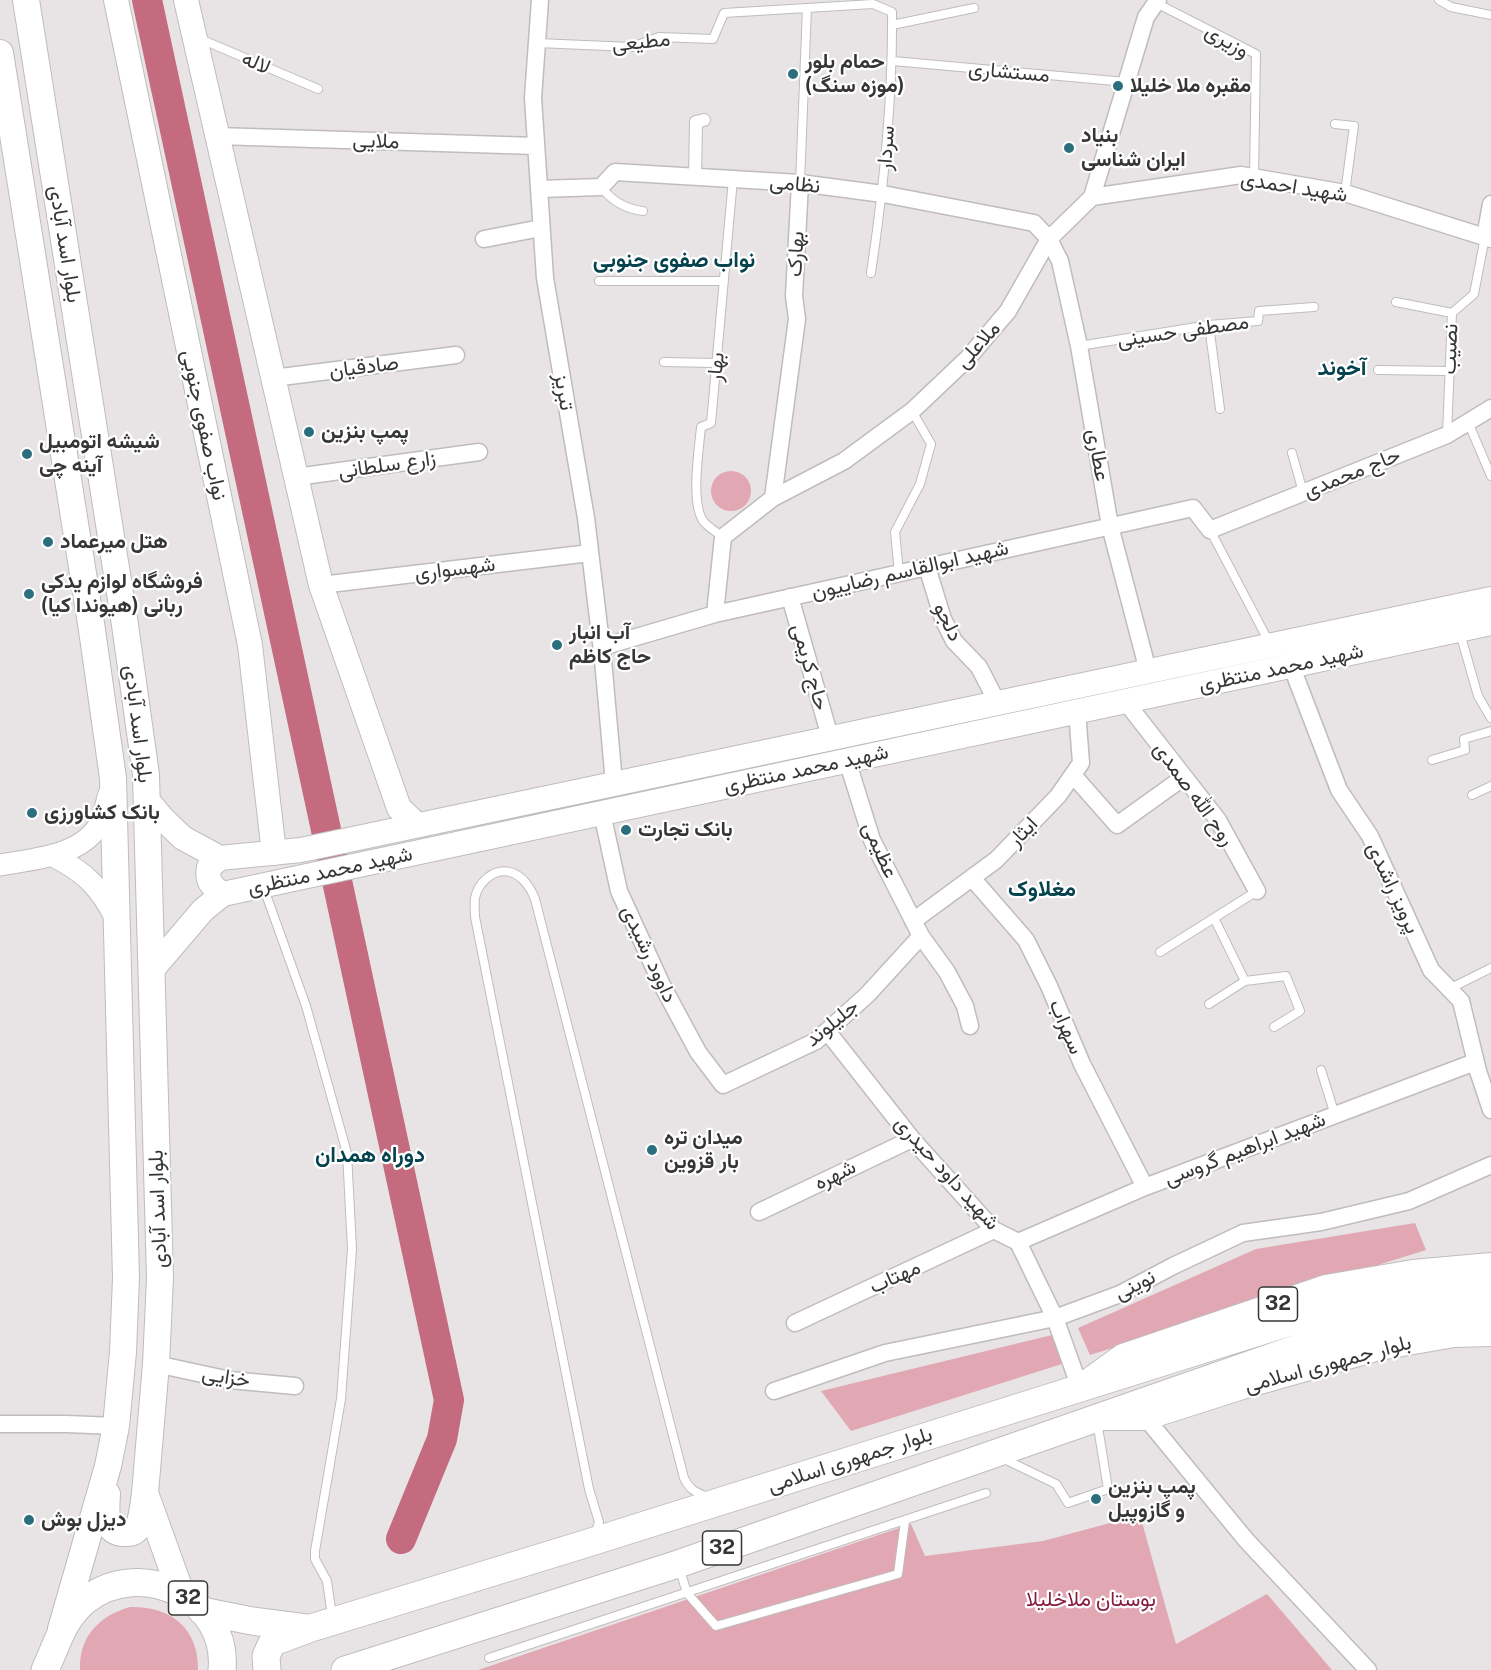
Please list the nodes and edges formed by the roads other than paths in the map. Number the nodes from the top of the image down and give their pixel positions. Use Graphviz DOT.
graph roads {
  1 [pos="26,0"];
  2 [pos="116,0"];
  3 [pos="186,0"];
  4 [pos="540,0"];
  5 [pos="1438,0"];
  6 [pos="1157,1"];
  7 [pos="873,2"];
  8 [pos="807,8"];
  9 [pos="974,8"];
  10 [pos="1491,15"];
  11 [pos="892,25"];
  12 [pos="195,37"];
  13 [pos="537,43"];
  14 [pos="0,56"];
  15 [pos="892,61"];
  16 [pos="1126,82"];
  17 [pos="318,89"];
  18 [pos="704,120"];
  19 [pos="1335,124"];
  20 [pos="217,136"];
  21 [pos="536,146"];
  22 [pos="695,177"];
  23 [pos="1254,177"];
  24 [pos="733,179"];
  25 [pos="800,183"];
  26 [pos="601,187"];
  27 [pos="538,189"];
  28 [pos="1345,193"];
  29 [pos="883,194"];
  30 [pos="1092,198"];
  31 [pos="1491,204"];
  32 [pos="643,211"];
  33 [pos="541,228"];
  34 [pos="1488,238"];
  35 [pos="484,239"];
  36 [pos="1049,239"];
  37 [pos="871,273"];
  38 [pos="599,281"];
  39 [pos="724,281"];
  40 [pos="1396,302"];
  41 [pos="1314,307"];
  42 [pos="1452,313"];
  43 [pos="1209,325"];
  44 [pos="1079,346"];
  45 [pos="456,355"];
  46 [pos="664,362"];
  47 [pos="716,363"];
  48 [pos="84,369"];
  49 [pos="1378,370"];
  50 [pos="1449,371"];
  51 [pos="51,375"];
  52 [pos="273,378"];
  53 [pos="1491,408"];
  54 [pos="1220,409"];
  55 [pos="912,411"];
  56 [pos="93,421"];
  57 [pos="1468,422"];
  58 [pos="59,426"];
  59 [pos="1447,435"];
  60 [pos="479,452"];
  61 [pos="1292,453"];
  62 [pos="1491,476"];
  63 [pos="296,477"];
  64 [pos="1303,492"];
  65 [pos="773,498"];
  66 [pos="1110,526"];
  67 [pos="1210,530"];
  68 [pos="723,537"];
  69 [pos="590,553"];
  70 [pos="927,567"];
  71 [pos="899,573"];
  72 [pos="321,585"];
  73 [pos="790,597"];
  74 [pos="1491,599"];
  75 [pos="715,614"];
  76 [pos="1491,623"];
  77 [pos="1459,630"];
  78 [pos="1271,645"];
  79 [pos="602,646"];
  80 [pos="1291,666"];
  81 [pos="1148,671"];
  82 [pos="1125,701"];
  83 [pos="997,702"];
  84 [pos="1077,711"];
  85 [pos="1491,718"];
  86 [pos="1491,731"];
  87 [pos="830,737"];
  88 [pos="847,760"];
  89 [pos="1432,760"];
  90 [pos="1073,775"];
  91 [pos="1184,777"];
  92 [pos="113,778"];
  93 [pos="615,783"];
  94 [pos="1491,786"];
  95 [pos="1472,795"];
  96 [pos="147,800"];
  97 [pos="602,813"];
  98 [pos="396,821"];
  99 [pos="273,847"];
  100 [pos="53,856"];
  101 [pos="220,858"];
  102 [pos="0,865"];
  103 [pos="972,878"];
  104 [pos="263,886"];
  105 [pos="1257,891"];
  106 [pos="223,894"];
  107 [pos="1214,918"];
  108 [pos="116,919"];
  109 [pos="913,921"];
  110 [pos="921,936"];
  111 [pos="1160,952"];
  112 [pos="1491,969"];
  113 [pos="151,970"];
  114 [pos="1245,981"];
  115 [pos="1449,989"];
  116 [pos="1209,1004"];
  117 [pos="970,1026"];
  118 [pos="1274,1027"];
  119 [pos="827,1031"];
  120 [pos="1475,1062"];
  121 [pos="1321,1070"];
  122 [pos="1486,1082"];
  123 [pos="723,1085"];
  124 [pos="1491,1110"];
  125 [pos="1335,1114"];
  126 [pos="912,1139"];
  127 [pos="1491,1165"];
  128 [pos="1145,1187"];
  129 [pos="759,1212"];
  130 [pos="994,1230"];
  131 [pos="1018,1242"];
  132 [pos="1491,1266"];
  133 [pos="1491,1286"];
  134 [pos="1491,1312"];
  135 [pos="1055,1318"];
  136 [pos="795,1323"];
  137 [pos="1491,1333"];
  138 [pos="156,1364"];
  139 [pos="296,1386"];
  140 [pos="1080,1388"];
  141 [pos="774,1391"];
  142 [pos="1096,1417"];
  143 [pos="1145,1417"];
  144 [pos="0,1424"];
  145 [pos="116,1426"];
  146 [pos="993,1454"];
  147 [pos="108,1466"];
  148 [pos="145,1493"];
  149 [pos="987,1493"];
  150 [pos="723,1501"];
  151 [pos="905,1521"];
  152 [pos="588,1543"];
  153 [pos="678,1564"];
  154 [pos="181,1593"];
  155 [pos="687,1593"];
  156 [pos="202,1611"];
  157 [pos="322,1625"];
  158 [pos="53,1651"];
  159 [pos="489,1658"];
  160 [pos="222,1670"];
  161 [pos="267,1670"];
  162 [pos="345,1670"];
  163 [pos="1368,1670"];
  1 -- 48 [label="main road, بلوار اسد آبادی"];
  2 -- 99 [label="main road, نواب صفوی جنوبی"];
  3 -- 12 [label="main road"];
  4 -- 13 [label="street, تبریز"];
  5 -- 10 [label="lane"];
  6 -- 16 [label="street"];
  6 -- 23 [label="lane, وزیری"];
  7 -- 8 [label="lane, مطیعی"];
  7 -- 11 [label="lane"];
  8 -- 13 [label="lane, مطیعی"];
  8 -- 25 [label="lane, بهارک"];
  9 -- 11 [label="lane"];
  11 -- 15 [label="lane, سردار"];
  12 -- 17 [label="lane, لاله"];
  12 -- 20 [label="main road"];
  13 -- 21 [label="street, تبریز"];
  14 -- 51 [label="main road, بلوار اسد آبادی"];
  15 -- 16 [label="lane, مستشاری"];
  15 -- 29 [label="lane, سردار"];
  16 -- 30 [label="street"];
  18 -- 22 [label="street"];
  19 -- 28 [label="lane"];
  20 -- 21 [label="street, ملایی"];
  20 -- 52 [label="main road"];
  21 -- 27 [label="street, تبریز"];
  22 -- 24 [label="street, نظامی"];
  22 -- 26 [label="street, نظامی"];
  23 -- 28 [label="street, شهید احمدی"];
  23 -- 30 [label="street, شهید احمدی"];
  24 -- 25 [label="street, نظامی"];
  24 -- 39 [label="lane, بهار"];
  25 -- 29 [label="street, نظامی"];
  25 -- 65 [label="street, بهارک"];
  26 -- 27 [label="street, نظامی"];
  26 -- 32 [label="lane"];
  27 -- 33 [label="street, تبریز"];
  28 -- 34 [label="street, شهید احمدی"];
  29 -- 36 [label="street, نظامی"];
  29 -- 37 [label="lane, سردار"];
  30 -- 36 [label="street, ملاعلی"];
  31 -- 34 [label="street"];
  33 -- 35 [label="street"];
  33 -- 69 [label="street, تبریز"];
  34 -- 42 [label="lane, نصیب"];
  36 -- 44 [label="street, عطاری"];
  36 -- 55 [label="street, ملاعلی"];
  38 -- 39 [label="lane"];
  39 -- 47 [label="lane, بهار"];
  40 -- 42 [label="lane"];
  41 -- 43 [label="lane, مصطفی حسینی"];
  42 -- 50 [label="lane, نصیب"];
  43 -- 44 [label="lane, مصطفی حسینی"];
  43 -- 54 [label="lane"];
  44 -- 66 [label="street, عطاری"];
  45 -- 52 [label="street, صادقیان"];
  46 -- 47 [label="lane"];
  47 -- 68 [label="lane, بهار"];
  48 -- 51 [label="main road"];
  48 -- 56 [label="main road, بلوار اسد آبادی"];
  49 -- 50 [label="lane"];
  50 -- 59 [label="lane, نصیب"];
  51 -- 58 [label="main road, بلوار اسد آبادی"];
  52 -- 63 [label="main road"];
  53 -- 57 [label="street, حاج محمدی"];
  55 -- 65 [label="street, ملاعلی"];
  55 -- 71 [label="lane"];
  56 -- 58 [label="main road"];
  56 -- 96 [label="main road, بلوار اسد آبادی"];
  57 -- 59 [label="street, حاج محمدی"];
  57 -- 62 [label="lane"];
  58 -- 92 [label="main road, بلوار اسد آبادی"];
  59 -- 64 [label="street, حاج محمدی"];
  60 -- 63 [label="street, زارع سلطانی"];
  61 -- 64 [label="lane"];
  63 -- 72 [label="main road"];
  64 -- 67 [label="street, حاج محمدی"];
  65 -- 68 [label="street, ملاعلی"];
  66 -- 67 [label="street, شهید ابوالقاسم رضاییون"];
  66 -- 70 [label="street, شهید ابوالقاسم رضاییون"];
  66 -- 81 [label="street, عطاری"];
  67 -- 78 [label="lane"];
  68 -- 75 [label="street"];
  69 -- 72 [label="street, شهسواری"];
  69 -- 79 [label="street, تبریز"];
  70 -- 71 [label="street, شهید ابوالقاسم رضاییون"];
  70 -- 83 [label="street, دلجو"];
  71 -- 73 [label="street, شهید ابوالقاسم رضاییون"];
  72 -- 98 [label="main road"];
  73 -- 75 [label="street, شهید ابوالقاسم رضاییون"];
  73 -- 87 [label="street, حاج کریمی"];
  74 -- 78 [label="main road, شهید محمد منتظری"];
  75 -- 79 [label="street, شهید ابوالقاسم رضاییون"];
  76 -- 77 [label="main road, شهید محمد منتظری"];
  77 -- 80 [label="main road, شهید محمد منتظری"];
  77 -- 85 [label="lane"];
  78 -- 81 [label="main road, شهید محمد منتظری"];
  79 -- 93 [label="street, تبریز"];
  80 -- 82 [label="main road, شهید محمد منتظری"];
  80 -- 115 [label="street, پرویز راشدی"];
  81 -- 83 [label="main road, شهید محمد منتظری"];
  82 -- 84 [label="main road, شهید محمد منتظری"];
  82 -- 91 [label="street, روح الله صمدی"];
  83 -- 87 [label="main road, شهید محمد منتظری"];
  84 -- 88 [label="main road, شهید محمد منتظری"];
  84 -- 90 [label="street, ایثار"];
  86 -- 89 [label="lane"];
  87 -- 93 [label="main road, شهید محمد منتظری"];
  88 -- 97 [label="main road, شهید محمد منتظری"];
  88 -- 109 [label="street, عظیمی"];
  90 -- 91 [label="street"];
  90 -- 103 [label="street, ایثار"];
  91 -- 105 [label="street, روح الله صمدی"];
  92 -- 100 [label="street"];
  92 -- 108 [label="main road, بلوار اسد آبادی"];
  93 -- 98 [label="main road, شهید محمد منتظری"];
  94 -- 95 [label="lane"];
  96 -- 101 [label="main road, شهید محمد منتظری"];
  96 -- 113 [label="main road, بلوار اسد آبادی"];
  97 -- 104 [label="main road, شهید محمد منتظری"];
  97 -- 123 [label="street, داوود رشیدی"];
  98 -- 99 [label="main road, شهید محمد منتظری"];
  99 -- 101 [label="main road, شهید محمد منتظری"];
  100 -- 102 [label="street"];
  100 -- 108 [label="street"];
  101 -- 106 [label="main road"];
  103 -- 109 [label="street, ایثار"];
  103 -- 128 [label="street, سهراب"];
  104 -- 106 [label="main road, شهید محمد منتظری"];
  104 -- 157 [label="lane"];
  105 -- 107 [label="lane"];
  106 -- 113 [label="main road, شهید محمد منتظری"];
  107 -- 111 [label="lane"];
  107 -- 114 [label="lane"];
  108 -- 145 [label="main road, بلوار اسد آبادی"];
  109 -- 110 [label="street, عظیمی"];
  110 -- 117 [label="street, عظیمی"];
  110 -- 119 [label="street, جلیلوند"];
  112 -- 115 [label="lane"];
  113 -- 138 [label="main road, بلوار اسد آبادی"];
  114 -- 116 [label="lane"];
  114 -- 118 [label="lane"];
  115 -- 120 [label="street, پرویز راشدی"];
  119 -- 123 [label="street, جلیلوند"];
  119 -- 126 [label="street, شهید داود حیدری"];
  120 -- 122 [label="street, پرویز راشدی"];
  120 -- 125 [label="street, شهید ابراهیم گروسی"];
  121 -- 125 [label="lane"];
  122 -- 124 [label="street, پرویز راشدی"];
  125 -- 128 [label="street, شهید ابراهیم گروسی"];
  126 -- 129 [label="street, شهره"];
  126 -- 130 [label="street, شهید داود حیدری"];
  127 -- 135 [label="street, نوینی"];
  128 -- 131 [label="street, شهید ابراهیم گروسی"];
  130 -- 131 [label="street, شهید داود حیدری"];
  130 -- 136 [label="street, مهتاب"];
  131 -- 135 [label="street, شهید داود حیدری"];
  132 -- 140 [label="main road, بلوار جمهوری اسلامی / 32"];
  133 -- 140 [label="highway, 32"];
  134 -- 142 [label="highway, 32"];
  135 -- 140 [label="street, شهید داود حیدری"];
  135 -- 141 [label="street, نوینی"];
  137 -- 143 [label="main road, بلوار جمهوری اسلامی / 32"];
  138 -- 139 [label="street, خزایی"];
  138 -- 148 [label="main road, بلوار اسد آبادی"];
  140 -- 150 [label="highway, بلوار جمهوری اسلامی / 32"];
  142 -- 143 [label="main road, بلوار جمهوری اسلامی / 32"];
  142 -- 146 [label="highway, بلوار جمهوری اسلامی / 32"];
  142 -- 146 [label="lane"];
  143 -- 163 [label="street"];
  144 -- 145 [label="street"];
  145 -- 147 [label="main road, بلوار اسد آبادی"];
  146 -- 153 [label="highway, بلوار جمهوری اسلامی / 32"];
  147 -- 148 [label="main road"];
  147 -- 158 [label="main road, بلوار اسد آبادی"];
  148 -- 154 [label="main road, بلوار اسد آبادی"];
  149 -- 151 [label="lane"];
  150 -- 152 [label="highway, بلوار جمهوری اسلامی / 32"];
  150 -- 152 [label="lane"];
  151 -- 155 [label="lane"];
  151 -- 155 [label="lane"];
  152 -- 157 [label="highway, بلوار جمهوری اسلامی / 32"];
  153 -- 155 [label="lane"];
  153 -- 162 [label="highway, بلوار جمهوری اسلامی / 32"];
  154 -- 156 [label="highway, 32"];
  154 -- 158 [label="highway, 32"];
  155 -- 159 [label="lane"];
  156 -- 157 [label="highway, بلوار جمهوری اسلامی / 32"];
  156 -- 160 [label="highway, 32"];
  157 -- 161 [label="highway"];
}
